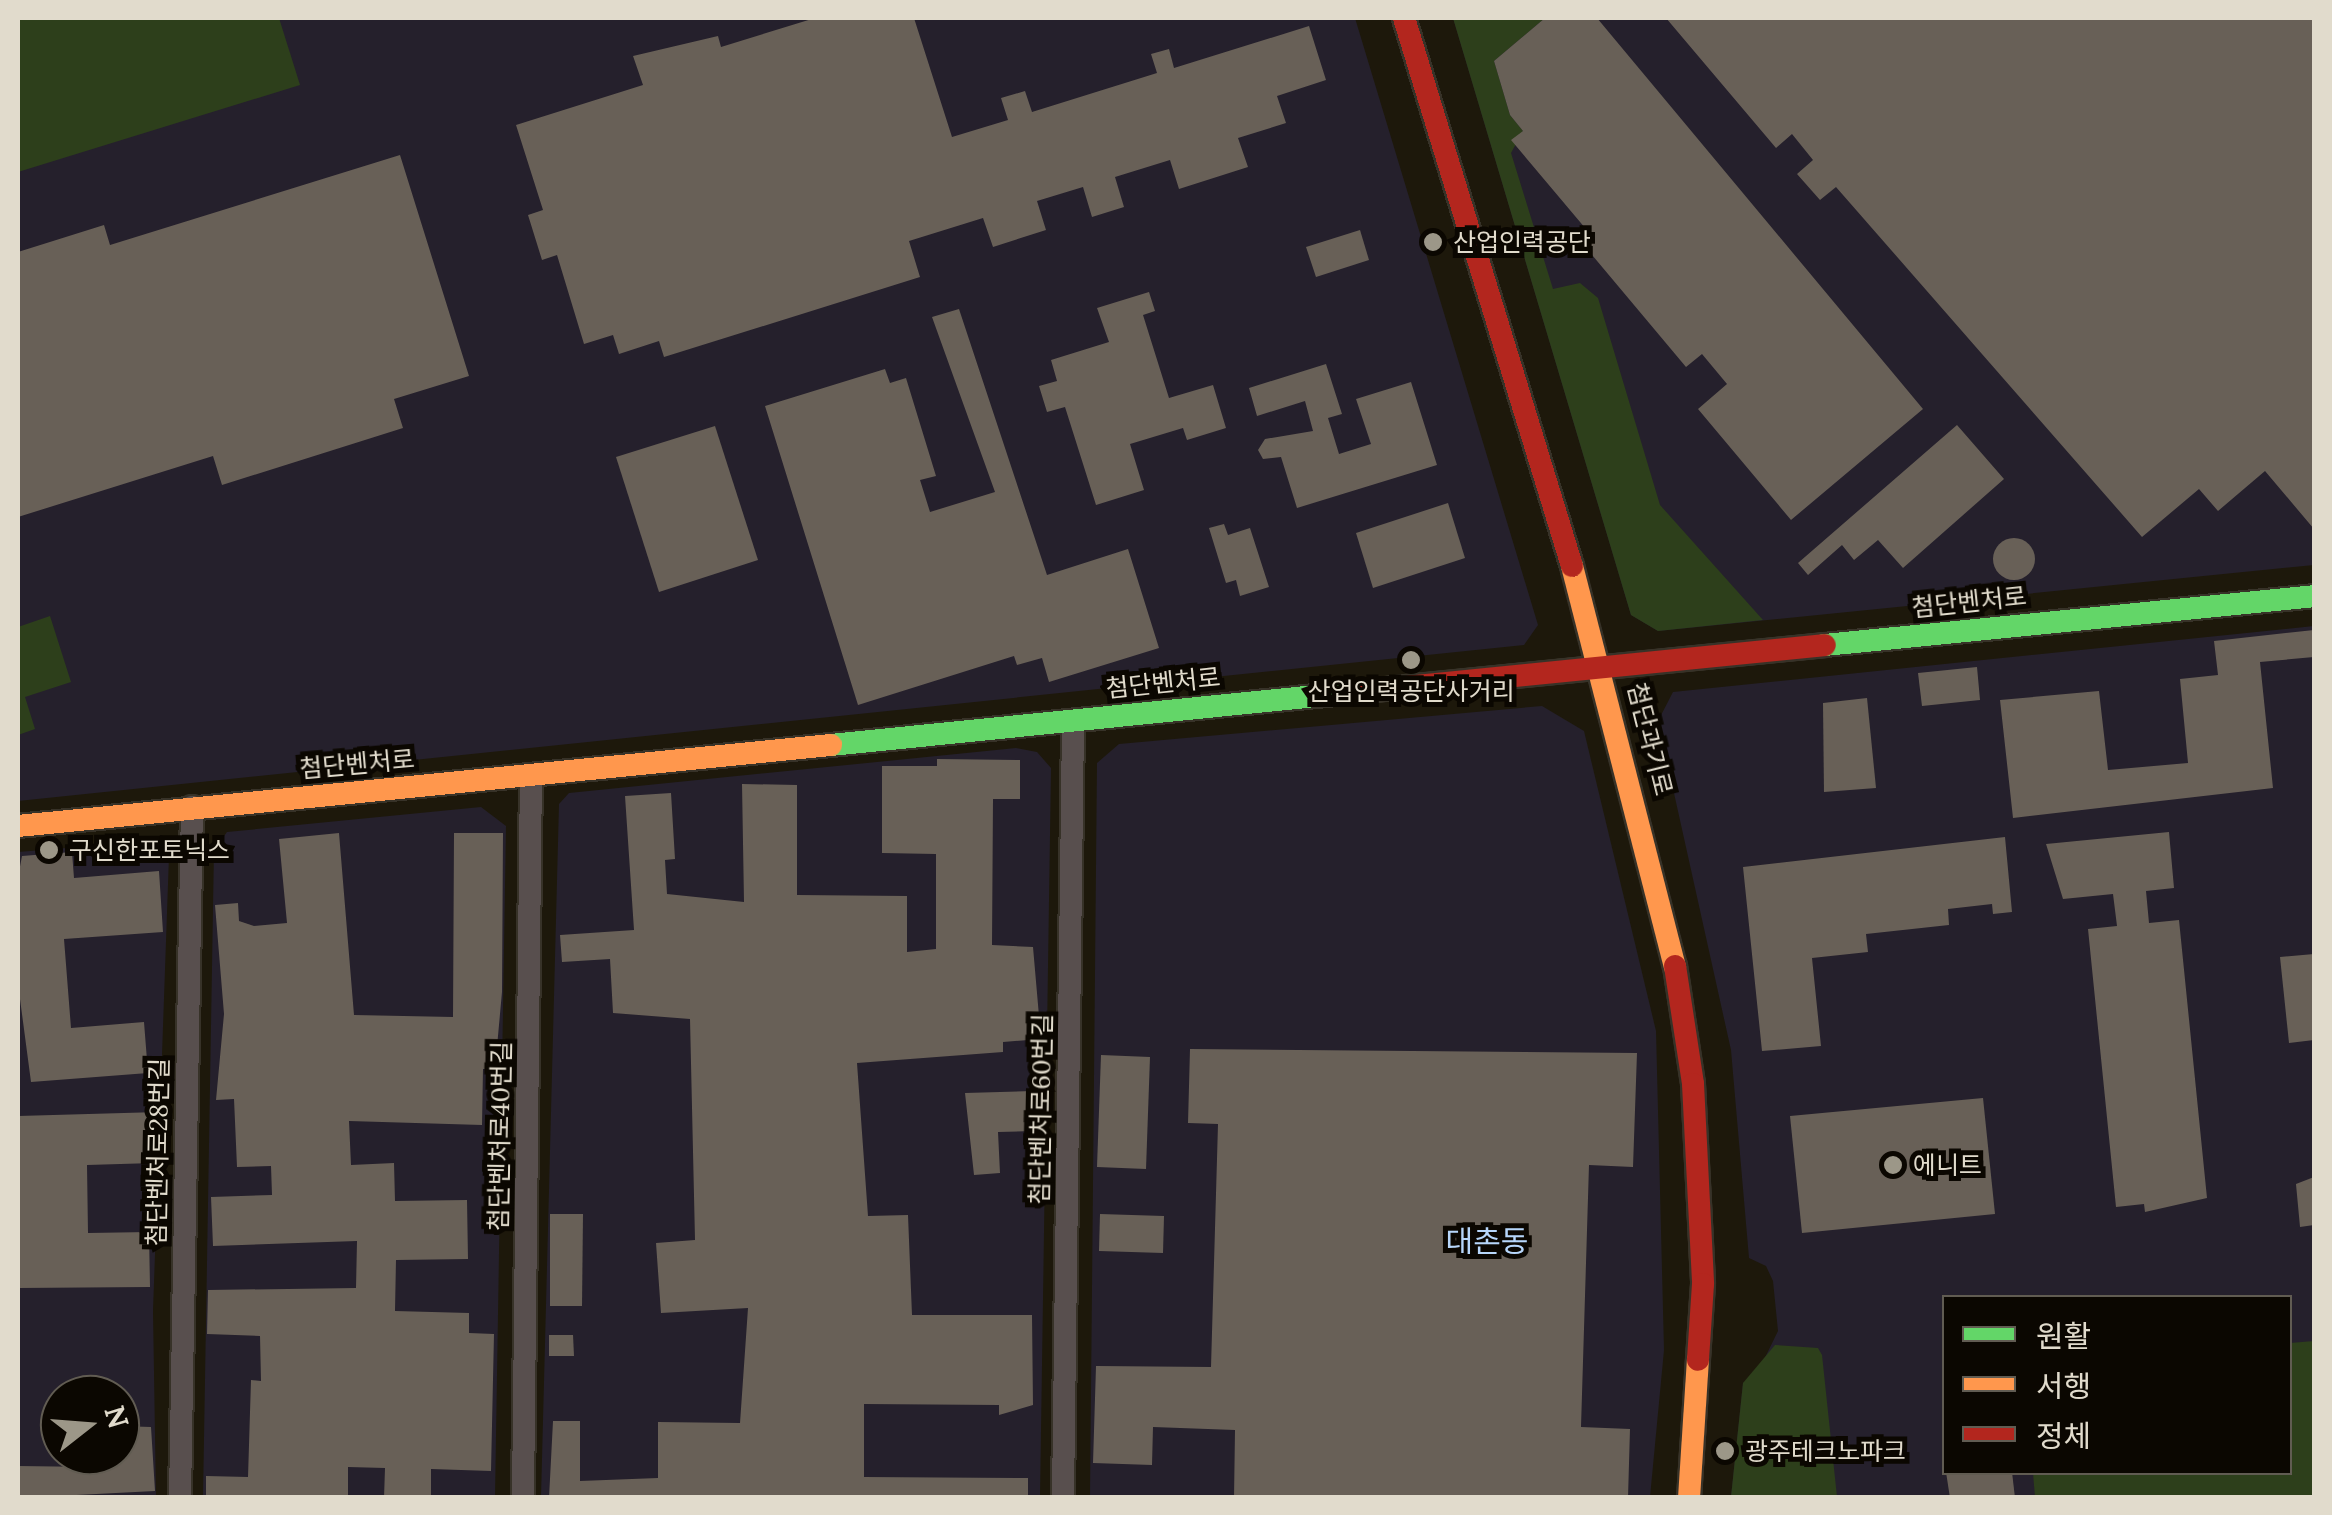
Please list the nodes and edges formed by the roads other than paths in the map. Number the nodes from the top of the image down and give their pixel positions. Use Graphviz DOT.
graph roads {
  1 [pos="1404,18"];
  2 [pos="2314,596"];
  3 [pos="1602,665"];
  4 [pos="1074,720"];
  5 [pos="531,775"];
  6 [pos="192,807"];
  7 [pos="18,826"];
  8 [pos="180,1498"];
  9 [pos="523,1498"];
  10 [pos="1063,1498"];
  11 [pos="1689,1498"];
  1 -- 3 [label="street, 첨단과기로"];
  2 -- 3 [label="street, 첨단벤처로"];
  3 -- 4 [label="street, 첨단벤처로"];
  3 -- 11 [label="street, 첨단과기로"];
  4 -- 5 [label="street, 첨단벤처로"];
  4 -- 10 [label="street, 첨단벤처로60번길"];
  5 -- 6 [label="street, 첨단벤처로"];
  5 -- 9 [label="street, 첨단벤처로40번길"];
  6 -- 7 [label="street, 첨단벤처로"];
  6 -- 8 [label="street, 첨단벤처로28번길"];
}
